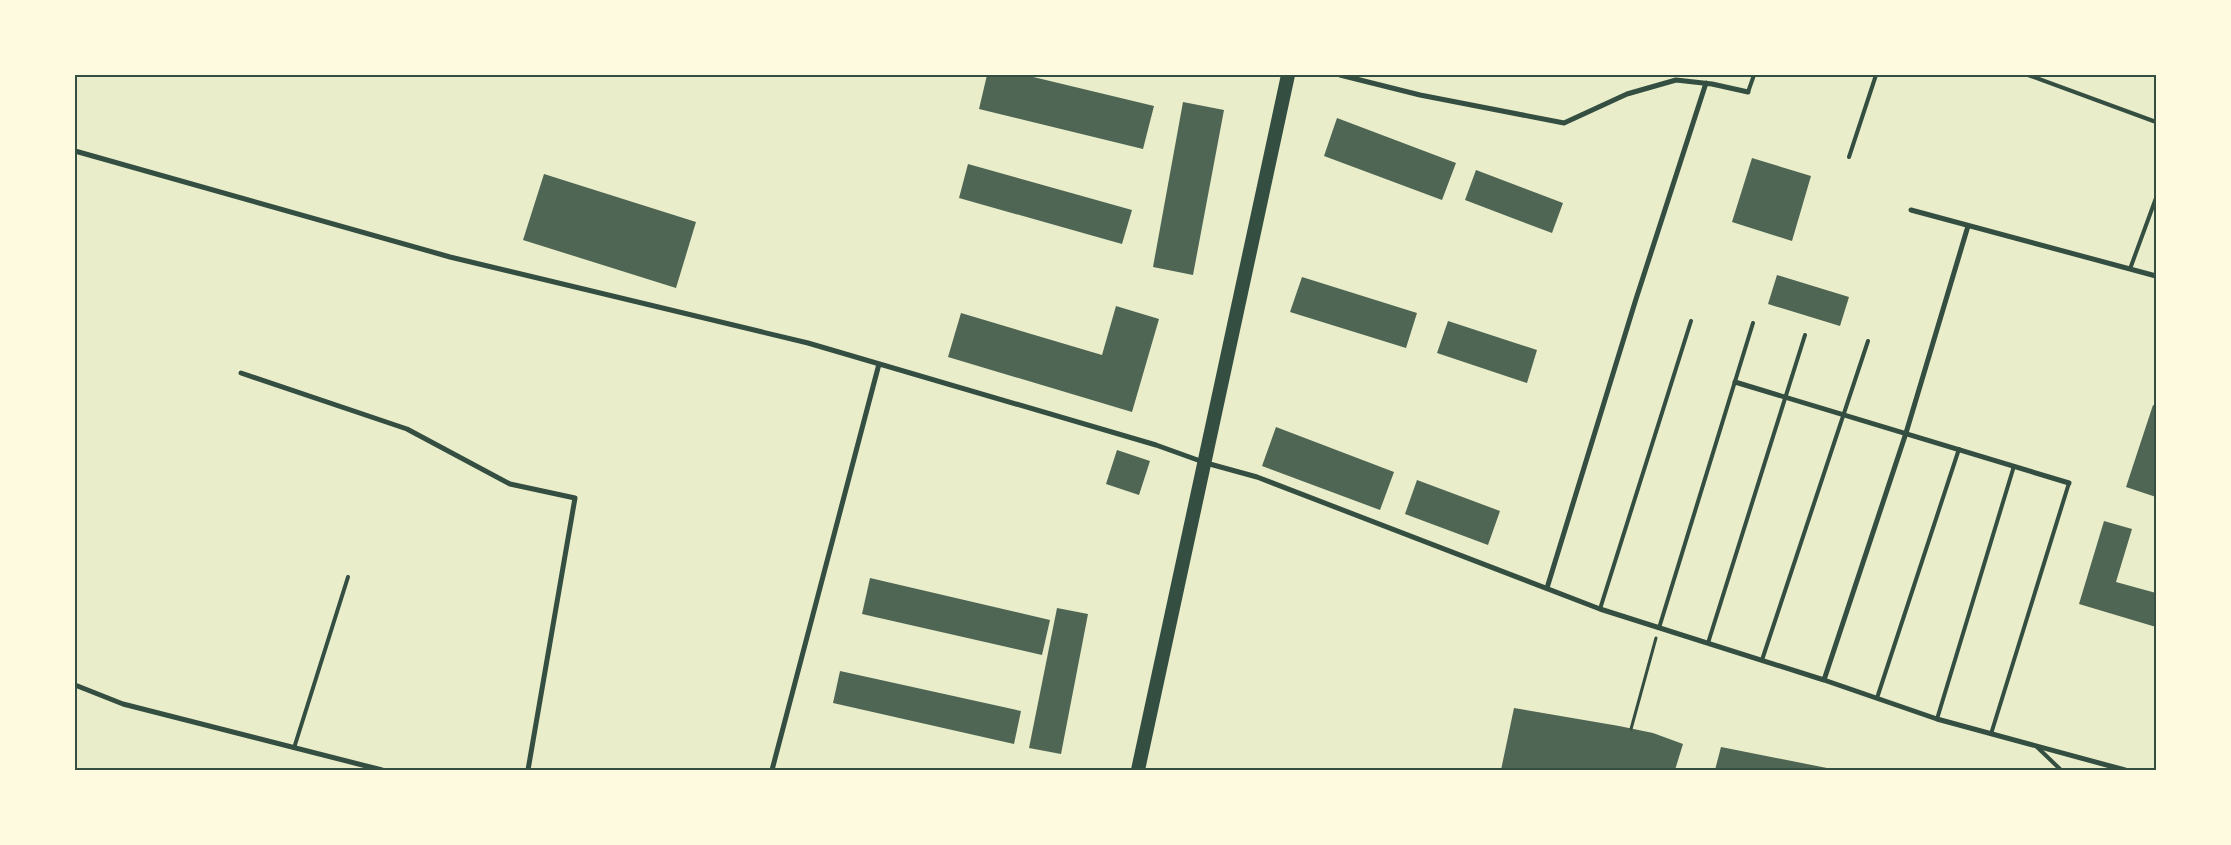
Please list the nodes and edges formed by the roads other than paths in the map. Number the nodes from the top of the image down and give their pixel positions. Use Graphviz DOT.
graph roads {
  1 [pos="1288,75"];
  2 [pos="1340,75"];
  3 [pos="1754,75"];
  4 [pos="1876,75"];
  5 [pos="2028,75"];
  6 [pos="1706,83"];
  7 [pos="1748,92"];
  8 [pos="2156,122"];
  9 [pos="75,151"];
  10 [pos="1849,157"];
  11 [pos="2156,198"];
  12 [pos="1911,210"];
  13 [pos="1968,226"];
  14 [pos="2130,269"];
  15 [pos="2156,276"];
  16 [pos="1691,321"];
  17 [pos="1753,323"];
  18 [pos="1805,335"];
  19 [pos="1868,341"];
  20 [pos="879,364"];
  21 [pos="241,373"];
  22 [pos="1735,382"];
  23 [pos="1786,397"];
  24 [pos="1844,414"];
  25 [pos="1906,433"];
  26 [pos="1960,449"];
  27 [pos="1206,463"];
  28 [pos="2014,466"];
  29 [pos="2069,483"];
  30 [pos="348,577"];
  31 [pos="1547,588"];
  32 [pos="1600,609"];
  33 [pos="1659,628"];
  34 [pos="1708,643"];
  35 [pos="1762,660"];
  36 [pos="1824,680"];
  37 [pos="75,685"];
  38 [pos="1877,698"];
  39 [pos="1937,719"];
  40 [pos="1991,734"];
  41 [pos="2036,746"];
  42 [pos="294,748"];
  43 [pos="382,770"];
  44 [pos="528,770"];
  45 [pos="772,770"];
  46 [pos="1138,770"];
  47 [pos="2061,770"];
  48 [pos="2125,770"];
  1 -- 27 [label="highway"];
  2 -- 6 [label="street"];
  3 -- 7 [label="lane"];
  4 -- 10 [label="lane"];
  5 -- 8 [label="lane"];
  6 -- 7 [label="street"];
  6 -- 31 [label="street"];
  9 -- 20 [label="street"];
  11 -- 14 [label="lane"];
  12 -- 13 [label="street"];
  13 -- 14 [label="street"];
  13 -- 25 [label="street"];
  14 -- 15 [label="street"];
  16 -- 32 [label="lane"];
  17 -- 22 [label="lane"];
  18 -- 23 [label="lane"];
  19 -- 24 [label="lane"];
  20 -- 27 [label="street"];
  20 -- 45 [label="street"];
  21 -- 44 [label="street"];
  22 -- 23 [label="street"];
  22 -- 33 [label="lane"];
  23 -- 24 [label="street"];
  23 -- 34 [label="lane"];
  24 -- 25 [label="street"];
  24 -- 35 [label="lane"];
  25 -- 26 [label="street"];
  25 -- 36 [label="street"];
  26 -- 28 [label="street"];
  26 -- 38 [label="lane"];
  27 -- 31 [label="street"];
  27 -- 46 [label="highway"];
  28 -- 29 [label="street"];
  28 -- 39 [label="lane"];
  29 -- 40 [label="lane"];
  30 -- 42 [label="lane"];
  31 -- 32 [label="street"];
  32 -- 33 [label="street"];
  33 -- 34 [label="street"];
  34 -- 35 [label="street"];
  35 -- 36 [label="street"];
  36 -- 38 [label="street"];
  37 -- 42 [label="street"];
  38 -- 39 [label="street"];
  39 -- 40 [label="street"];
  40 -- 41 [label="street"];
  41 -- 47 [label="lane"];
  41 -- 48 [label="street"];
  42 -- 43 [label="street"];
}
